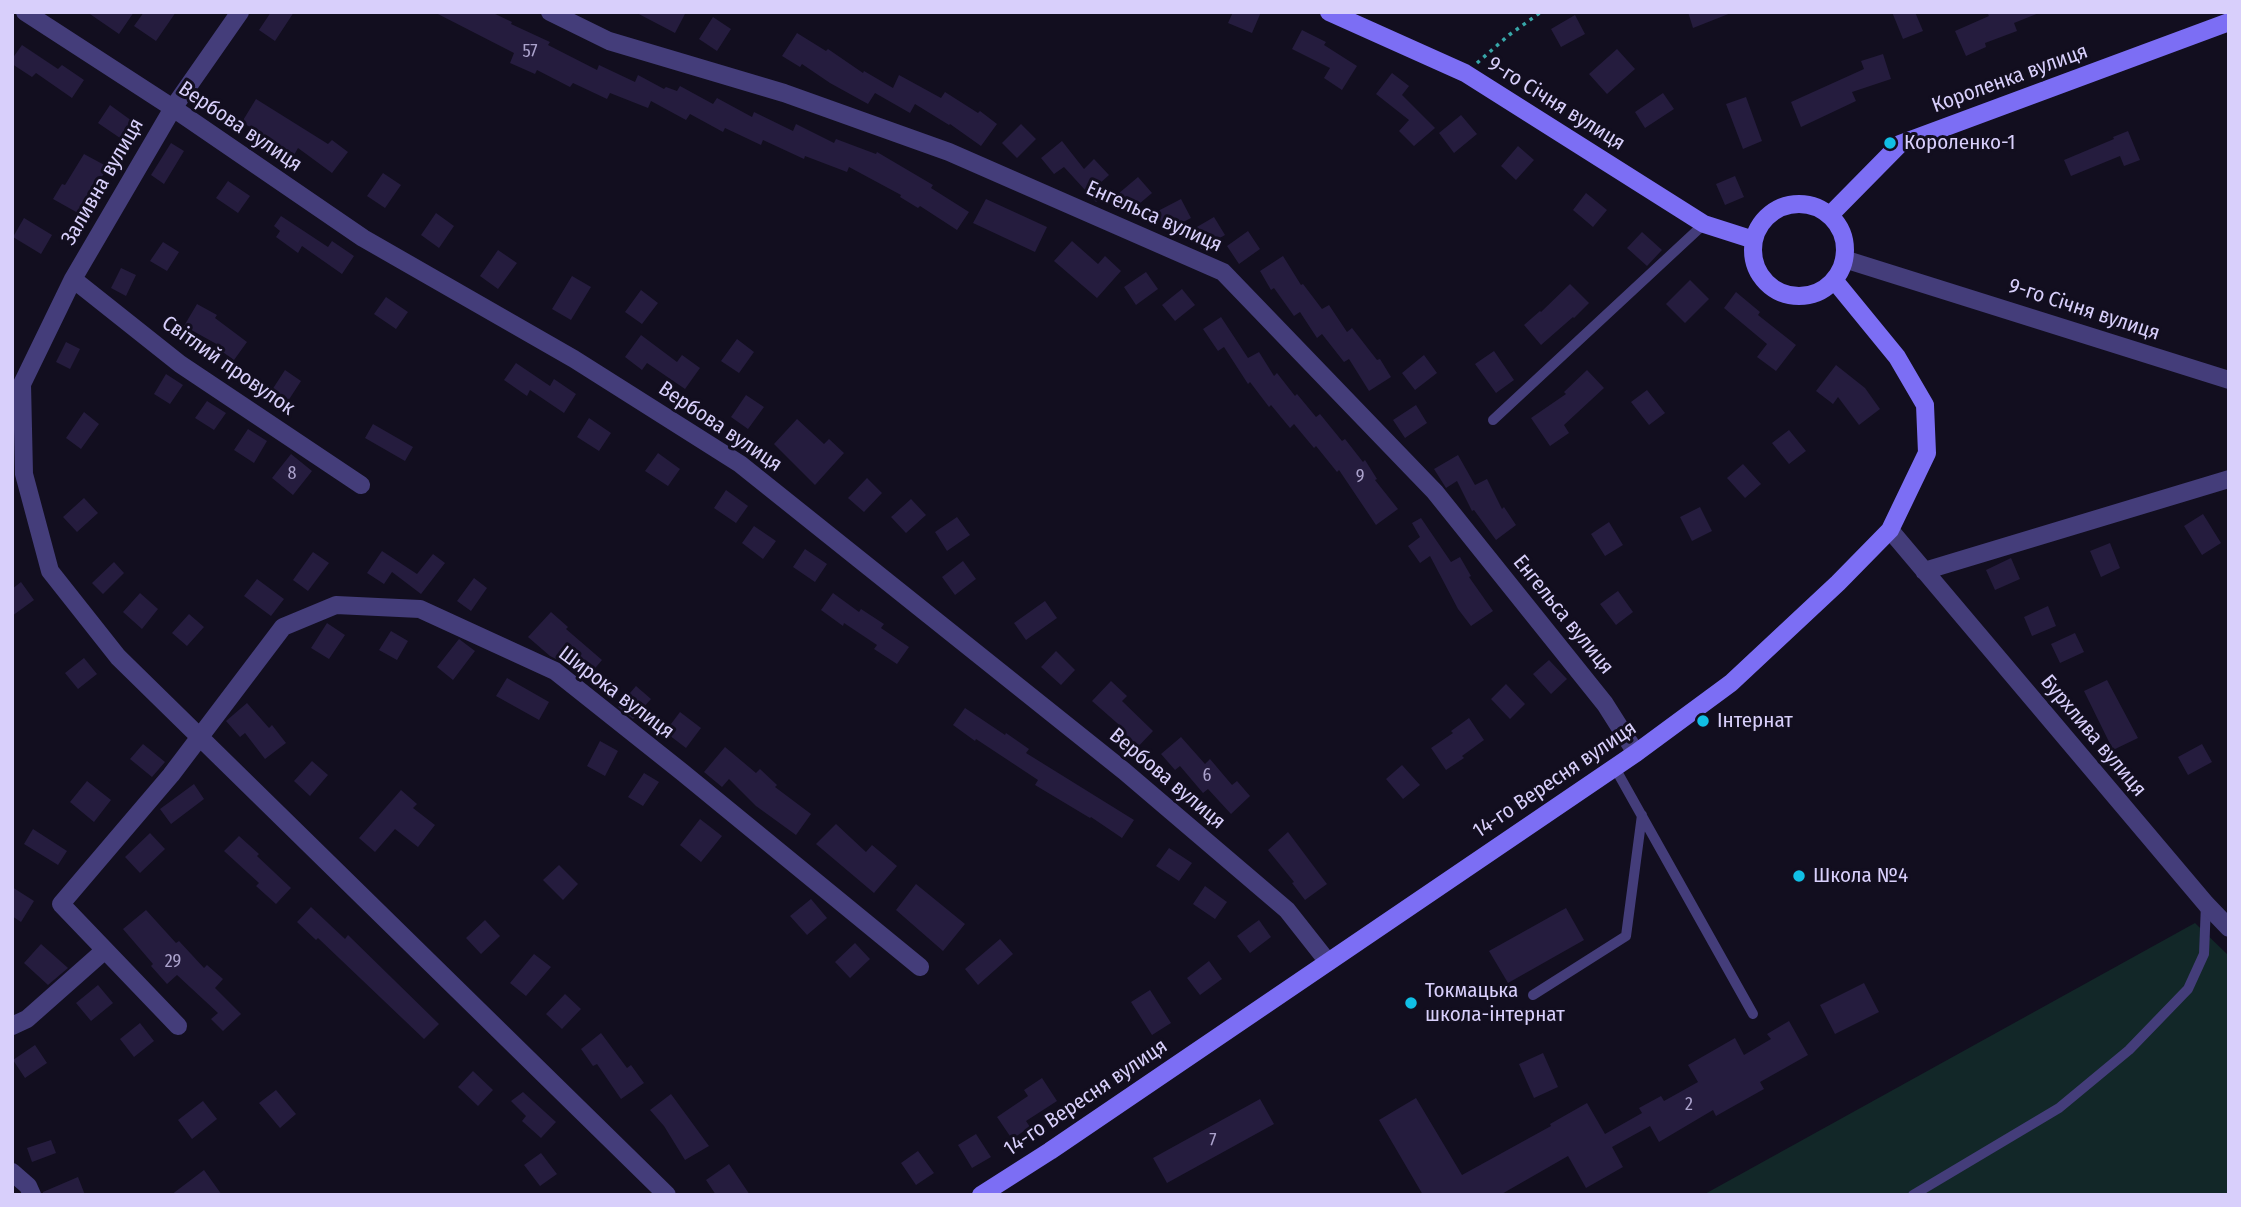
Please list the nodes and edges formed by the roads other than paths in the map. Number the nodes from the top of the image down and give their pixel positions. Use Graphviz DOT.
graph roads {
  1 [pos="25,12"];
  2 [pos="240,12"];
  3 [pos="550,12"];
  4 [pos="1329,12"];
  5 [pos="2229,22"];
  6 [pos="173,108"];
  7 [pos="1830,215"];
  8 [pos="1704,224"];
  9 [pos="1754,240"];
  10 [pos="1844,259"];
  11 [pos="73,279"];
  12 [pos="1834,280"];
  13 [pos="17,380"];
  14 [pos="2229,380"];
  15 [pos="1493,420"];
  16 [pos="2229,479"];
  17 [pos="361,485"];
  18 [pos="1890,530"];
  19 [pos="1924,571"];
  20 [pos="200,739"];
  21 [pos="1636,753"];
  22 [pos="1615,768"];
  23 [pos="1642,815"];
  24 [pos="2206,904"];
  25 [pos="2229,928"];
  26 [pos="105,950"];
  27 [pos="1328,962"];
  28 [pos="920,967"];
  29 [pos="1533,995"];
  30 [pos="1753,1014"];
  31 [pos="178,1026"];
  32 [pos="12,1027"];
  33 [pos="12,1172"];
  34 [pos="32,1195"];
  35 [pos="667,1195"];
  36 [pos="981,1195"];
  37 [pos="1913,1195"];
  1 -- 6 [label="street, Вербова вулиця"];
  2 -- 6 [label="street, Заливна вулиця"];
  3 -- 21 [label="street, Енгельса вулиця"];
  4 -- 8 [label="street, 9-го Січня вулиця"];
  5 -- 7 [label="street, Короленка вулиця"];
  6 -- 11 [label="street, Заливна вулиця"];
  6 -- 27 [label="street, Вербова вулиця"];
  7 -- 9 [label="street"];
  7 -- 10 [label="street"];
  8 -- 9 [label="street, 9-го Січня вулиця"];
  8 -- 15 [label="lane"];
  9 -- 12 [label="street"];
  10 -- 12 [label="street"];
  10 -- 14 [label="street, 9-го Січня вулиця"];
  11 -- 13 [label="street, Заливна вулиця"];
  11 -- 17 [label="street, Світлий провулок"];
  12 -- 18 [label="street, 14-го Вересня вулиця"];
  13 -- 20 [label="street"];
  16 -- 19 [label="street"];
  18 -- 19 [label="street, Бурхлива вулиця"];
  18 -- 21 [label="street, 14-го Вересня вулиця"];
  19 -- 24 [label="street, Бурхлива вулиця"];
  20 -- 26 [label="street, Широка вулиця"];
  20 -- 28 [label="street, Широка вулиця"];
  20 -- 35 [label="street"];
  21 -- 22 [label="street, 14-го Вересня вулиця"];
  22 -- 23 [label="lane"];
  22 -- 27 [label="street, 14-го Вересня вулиця"];
  23 -- 29 [label="lane"];
  23 -- 30 [label="lane"];
  24 -- 25 [label="street, Бурхлива вулиця"];
  24 -- 37 [label="lane"];
  26 -- 31 [label="street, Широка вулиця"];
  26 -- 32 [label="street"];
  27 -- 36 [label="street, 14-го Вересня вулиця"];
  33 -- 34 [label="street"];
}
